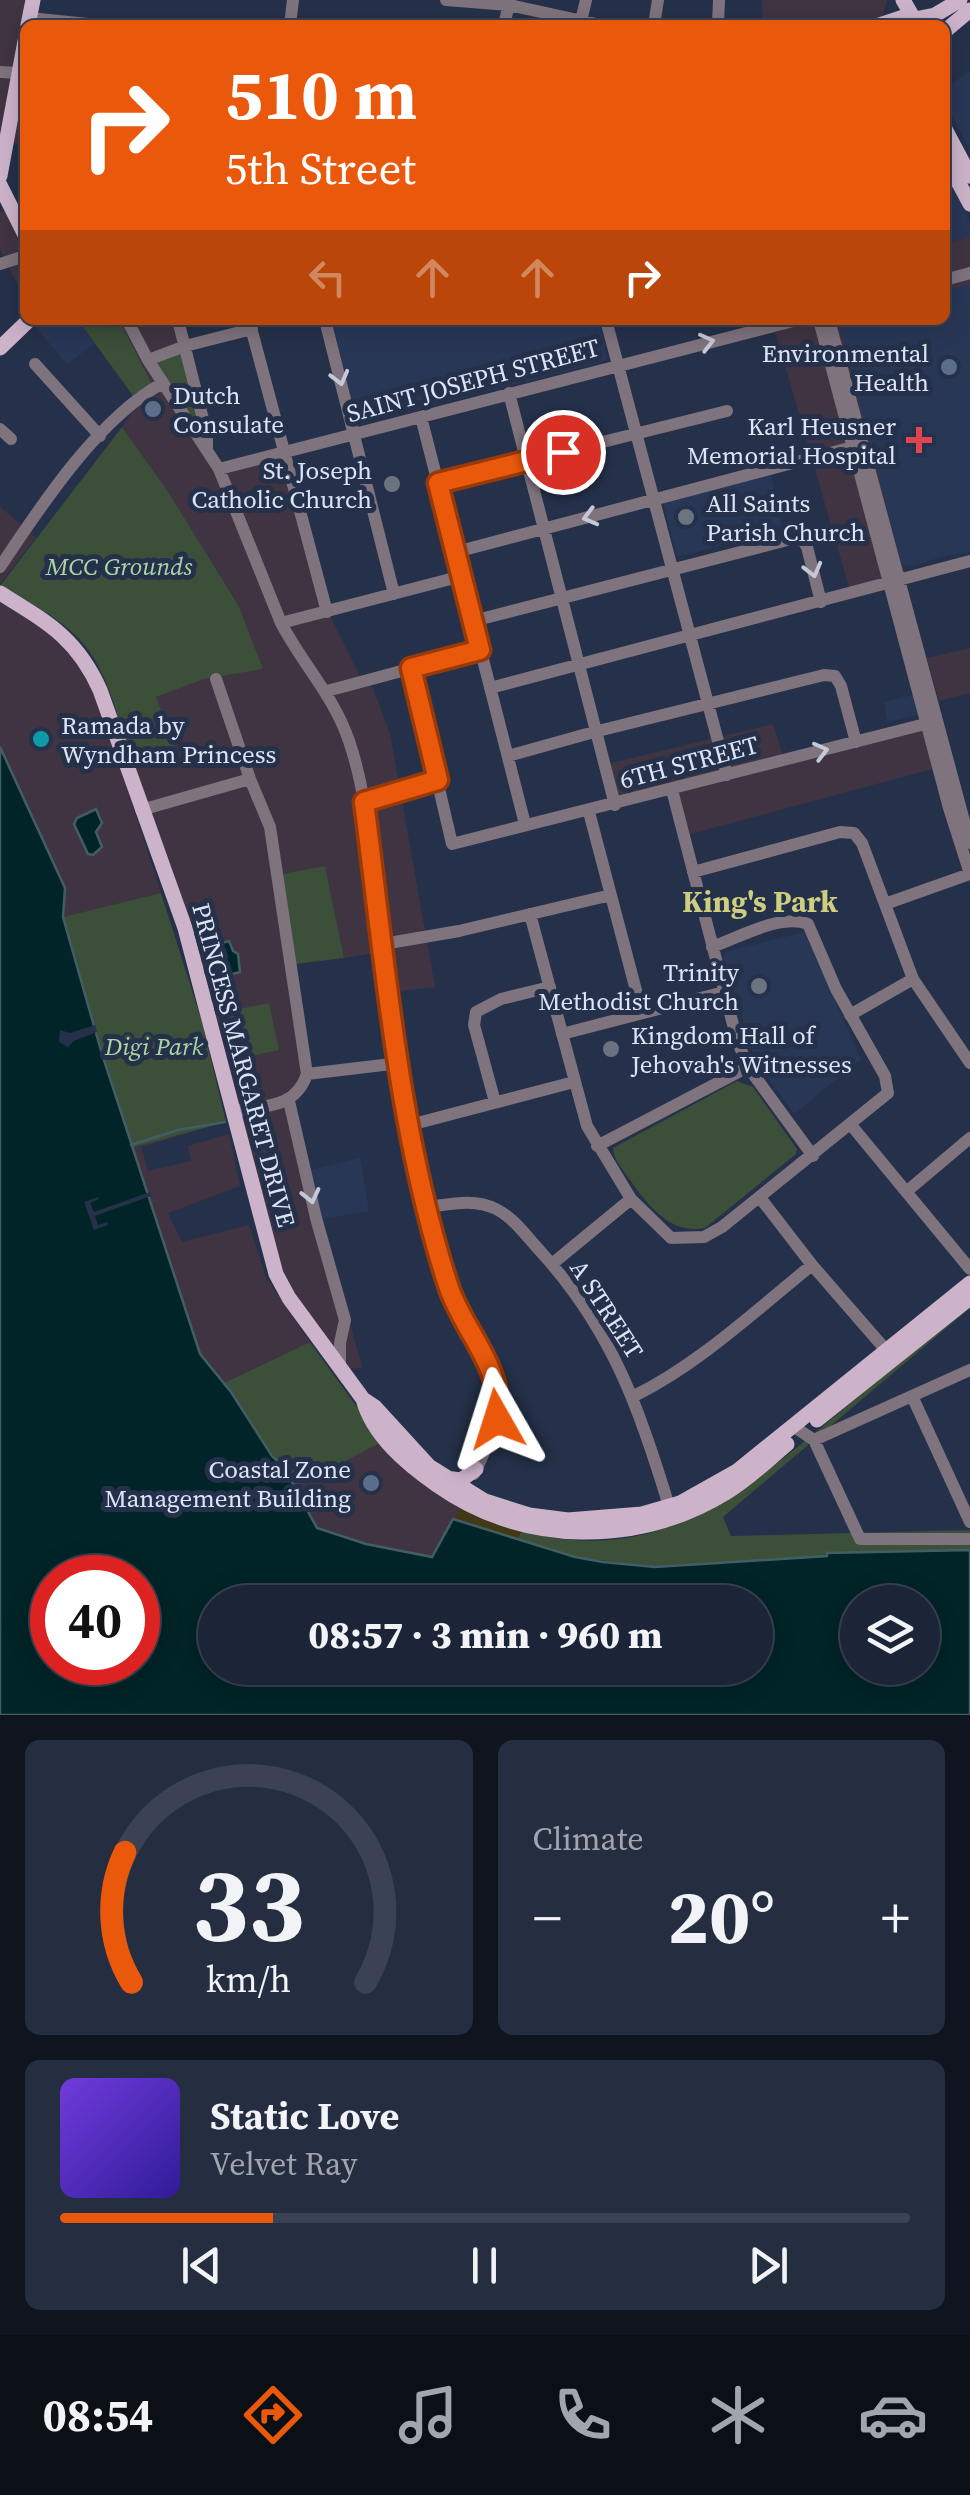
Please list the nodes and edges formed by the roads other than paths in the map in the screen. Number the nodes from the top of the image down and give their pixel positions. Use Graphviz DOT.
graph roads {
  1 [pos="446,0"];
  2 [pos="960,0"];
  3 [pos="509,3"];
  4 [pos="970,10"];
  5 [pos="569,20"];
  6 [pos="921,20"];
  7 [pos="950,27"];
  8 [pos="20,68"];
  9 [pos="0,72"];
  10 [pos="19,73"];
  11 [pos="950,138"];
  12 [pos="3,142"];
  13 [pos="950,167"];
  14 [pos="0,176"];
  15 [pos="970,176"];
  16 [pos="0,185"];
  17 [pos="4,204"];
  18 [pos="970,204"];
  19 [pos="20,228"];
  20 [pos="24,325"];
  21 [pos="130,325"];
  22 [pos="179,325"];
  23 [pos="247,325"];
  24 [pos="250,325"];
  25 [pos="326,325"];
  26 [pos="607,325"];
  27 [pos="776,325"];
  28 [pos="820,325"];
  29 [pos="830,325"];
  30 [pos="185,346"];
  31 [pos="0,348"];
  32 [pos="148,360"];
  33 [pos="35,364"];
  34 [pos="618,365"];
  35 [pos="163,383"];
  36 [pos="508,393"];
  37 [pos="728,412"];
  38 [pos="421,417"];
  39 [pos="636,434"];
  40 [pos="100,436"];
  41 [pos="355,436"];
  42 [pos="853,447"];
  43 [pos="207,448"];
  44 [pos="285,452"];
  45 [pos="526,461"];
  46 [pos="219,469"];
  47 [pos="438,483"];
  48 [pos="653,500"];
  49 [pos="543,529"];
  50 [pos="456,552"];
  51 [pos="970,561"];
  52 [pos="0,567"];
  53 [pos="671,570"];
  54 [pos="462,576"];
  55 [pos="895,582"];
  56 [pos="0,593"];
  57 [pos="394,594"];
  58 [pos="562,598"];
  59 [pos="821,602"];
  60 [pos="327,612"];
  61 [pos="473,621"];
  62 [pos="282,623"];
  63 [pos="688,636"];
  64 [pos="480,650"];
  65 [pos="578,663"];
  66 [pos="411,668"];
  67 [pos="216,680"];
  68 [pos="490,688"];
  69 [pos="327,691"];
  70 [pos="706,705"];
  71 [pos="932,722"];
  72 [pos="594,732"];
  73 [pos="856,742"];
  74 [pos="508,756"];
  75 [pos="727,775"];
  76 [pos="250,779"];
  77 [pos="438,780"];
  78 [pos="672,790"];
  79 [pos="964,801"];
  80 [pos="364,802"];
  81 [pos="614,805"];
  82 [pos="142,810"];
  83 [pos="589,812"];
  84 [pos="525,824"];
  85 [pos="970,843"];
  86 [pos="693,872"];
  87 [pos="970,874"];
  88 [pos="611,894"];
  89 [pos="885,904"];
  90 [pos="530,914"];
  91 [pos="383,944"];
  92 [pos="712,946"];
  93 [pos="913,979"];
  94 [pos="550,987"];
  95 [pos="724,992"];
  96 [pos="642,1013"];
  97 [pos="850,1015"];
  98 [pos="562,1034"];
  99 [pos="400,1063"];
  100 [pos="970,1063"];
  101 [pos="748,1067"];
  102 [pos="307,1074"];
  103 [pos="574,1082"];
  104 [pos="289,1102"];
  105 [pos="495,1102"];
  106 [pos="234,1111"];
  107 [pos="410,1125"];
  108 [pos="851,1125"];
  109 [pos="970,1138"];
  110 [pos="596,1146"];
  111 [pos="813,1156"];
  112 [pos="906,1192"];
  113 [pos="760,1198"];
  114 [pos="631,1199"];
  115 [pos="428,1207"];
  116 [pos="552,1264"];
  117 [pos="812,1265"];
  118 [pos="970,1269"];
  119 [pos="970,1282"];
  120 [pos="970,1298"];
  121 [pos="342,1332"];
  122 [pos="320,1340"];
  123 [pos="886,1349"];
  124 [pos="340,1368"];
  125 [pos="970,1370"];
  126 [pos="634,1396"];
  127 [pos="912,1396"];
  128 [pos="363,1399"];
  129 [pos="803,1433"];
  130 [pos="476,1468"];
  131 [pos="444,1478"];
  132 [pos="462,1495"];
  133 [pos="485,1501"];
  134 [pos="671,1512"];
  135 [pos="970,1522"];
  136 [pos="970,1540"];
  1 -- 3 [label="street"];
  2 -- 6 [label="main road"];
  3 -- 5 [label="street"];
  4 -- 7 [label="main road"];
  8 -- 10 [label="main road"];
  9 -- 10 [label="street"];
  10 -- 12 [label="main road"];
  11 -- 15 [label="main road"];
  12 -- 14 [label="main road"];
  13 -- 18 [label="main road"];
  16 -- 17 [label="main road"];
  17 -- 19 [label="main road"];
  20 -- 31 [label="main road"];
  21 -- 32 [label="street"];
  22 -- 30 [label="street"];
  23 -- 30 [label="street"];
  24 -- 44 [label="street"];
  25 -- 41 [label="street, one-way"];
  26 -- 34 [label="street"];
  34 -- 27 [label="street, SAINT JOSEPH STREET, one-way"];
  28 -- 42 [label="street"];
  29 -- 55 [label="street"];
  30 -- 32 [label="street"];
  30 -- 43 [label="street"];
  32 -- 35 [label="street"];
  33 -- 40 [label="street"];
  34 -- 36 [label="street, SAINT JOSEPH STREET"];
  34 -- 39 [label="street"];
  35 -- 40 [label="street"];
  35 -- 43 [label="street"];
  36 -- 38 [label="street, SAINT JOSEPH STREET"];
  36 -- 45 [label="street"];
  37 -- 39 [label="street"];
  38 -- 41 [label="street, SAINT JOSEPH STREET"];
  38 -- 47 [label="street"];
  39 -- 45 [label="street"];
  39 -- 48 [label="street"];
  40 -- 52 [label="street"];
  41 -- 44 [label="street, SAINT JOSEPH STREET"];
  41 -- 57 [label="street"];
  42 -- 48 [label="street"];
  42 -- 55 [label="street"];
  43 -- 46 [label="street"];
  44 -- 46 [label="street, SAINT JOSEPH STREET"];
  44 -- 60 [label="street"];
  45 -- 47 [label="street"];
  45 -- 49 [label="street"];
  46 -- 62 [label="street"];
  47 -- 50 [label="street"];
  48 -- 49 [label="street, one-way"];
  48 -- 53 [label="street"];
  49 -- 50 [label="street"];
  49 -- 58 [label="street"];
  50 -- 54 [label="street"];
  51 -- 55 [label="street"];
  53 -- 58 [label="street"];
  53 -- 59 [label="street, one-way"];
  53 -- 63 [label="street"];
  54 -- 57 [label="street"];
  54 -- 61 [label="street"];
  55 -- 59 [label="street"];
  55 -- 71 [label="street"];
  56 -- 82 [label="main road, PRINCESS MARGARET DRIVE"];
  57 -- 60 [label="street"];
  58 -- 61 [label="street"];
  58 -- 65 [label="street"];
  59 -- 63 [label="street"];
  60 -- 62 [label="street"];
  61 -- 64 [label="street"];
  62 -- 69 [label="street"];
  63 -- 65 [label="street"];
  63 -- 70 [label="street"];
  64 -- 66 [label="street"];
  64 -- 68 [label="street"];
  65 -- 68 [label="street"];
  65 -- 72 [label="street"];
  66 -- 69 [label="street"];
  66 -- 77 [label="street"];
  67 -- 76 [label="street"];
  68 -- 74 [label="street"];
  69 -- 80 [label="street"];
  70 -- 72 [label="street"];
  70 -- 73 [label="street"];
  70 -- 75 [label="street"];
  71 -- 73 [label="street, 6TH STREET"];
  71 -- 79 [label="street"];
  71 -- 87 [label="street"];
  72 -- 74 [label="street"];
  72 -- 81 [label="street"];
  75 -- 73 [label="street, 6TH STREET, one-way"];
  74 -- 84 [label="street"];
  75 -- 78 [label="street, 6TH STREET"];
  76 -- 82 [label="street"];
  76 -- 102 [label="street"];
  77 -- 80 [label="street"];
  77 -- 84 [label="street, 6TH STREET"];
  78 -- 81 [label="street, 6TH STREET"];
  78 -- 86 [label="street"];
  79 -- 85 [label="street"];
  80 -- 91 [label="street"];
  81 -- 83 [label="street, 6TH STREET"];
  82 -- 106 [label="main road, PRINCESS MARGARET DRIVE"];
  83 -- 84 [label="street, 6TH STREET"];
  83 -- 88 [label="street"];
  86 -- 89 [label="street"];
  86 -- 92 [label="street"];
  87 -- 89 [label="street"];
  88 -- 90 [label="street"];
  88 -- 96 [label="street"];
  89 -- 93 [label="street"];
  90 -- 91 [label="street"];
  90 -- 94 [label="street"];
  91 -- 99 [label="street"];
  92 -- 95 [label="street"];
  92 -- 97 [label="street"];
  93 -- 97 [label="street"];
  93 -- 100 [label="street"];
  94 -- 98 [label="street"];
  94 -- 105 [label="street"];
  95 -- 96 [label="street"];
  95 -- 101 [label="street"];
  96 -- 98 [label="street"];
  97 -- 108 [label="street"];
  98 -- 103 [label="street"];
  99 -- 102 [label="street"];
  99 -- 107 [label="street"];
  101 -- 110 [label="street"];
  101 -- 111 [label="street"];
  102 -- 104 [label="street"];
  103 -- 105 [label="street"];
  103 -- 110 [label="street"];
  104 -- 106 [label="street"];
  104 -- 121 [label="street, one-way"];
  105 -- 107 [label="street"];
  106 -- 122 [label="main road, PRINCESS MARGARET DRIVE"];
  107 -- 115 [label="street"];
  108 -- 111 [label="street"];
  108 -- 112 [label="street"];
  109 -- 112 [label="street"];
  110 -- 114 [label="street"];
  111 -- 113 [label="street"];
  112 -- 118 [label="street"];
  113 -- 114 [label="street"];
  113 -- 117 [label="street"];
  114 -- 116 [label="street"];
  115 -- 116 [label="street, A STREET"];
  115 -- 130 [label="street"];
  116 -- 126 [label="street, A STREET"];
  117 -- 123 [label="street"];
  117 -- 126 [label="street"];
  119 -- 123 [label="main road, PRINCESS MARGARET DRIVE"];
  120 -- 129 [label="main road, PRINCESS MARGARET DRIVE"];
  121 -- 122 [label="street"];
  121 -- 124 [label="street"];
  122 -- 124 [label="main road, PRINCESS MARGARET DRIVE"];
  123 -- 129 [label="main road, PRINCESS MARGARET DRIVE"];
  124 -- 128 [label="main road, PRINCESS MARGARET DRIVE"];
  125 -- 127 [label="street"];
  126 -- 134 [label="street, A STREET"];
  127 -- 129 [label="street"];
  127 -- 135 [label="street"];
  128 -- 131 [label="main road, PRINCESS MARGARET DRIVE"];
  128 -- 132 [label="main road, PRINCESS MARGARET DRIVE"];
  129 -- 134 [label="main road, PRINCESS MARGARET DRIVE"];
  129 -- 136 [label="street"];
  130 -- 131 [label="main road"];
  130 -- 132 [label="street"];
  130 -- 133 [label="main road"];
  131 -- 132 [label="main road, PRINCESS MARGARET DRIVE"];
  132 -- 133 [label="main road, PRINCESS MARGARET DRIVE"];
  132 -- 134 [label="main road, PRINCESS MARGARET DRIVE"];
  133 -- 134 [label="main road, PRINCESS MARGARET DRIVE"];
}
